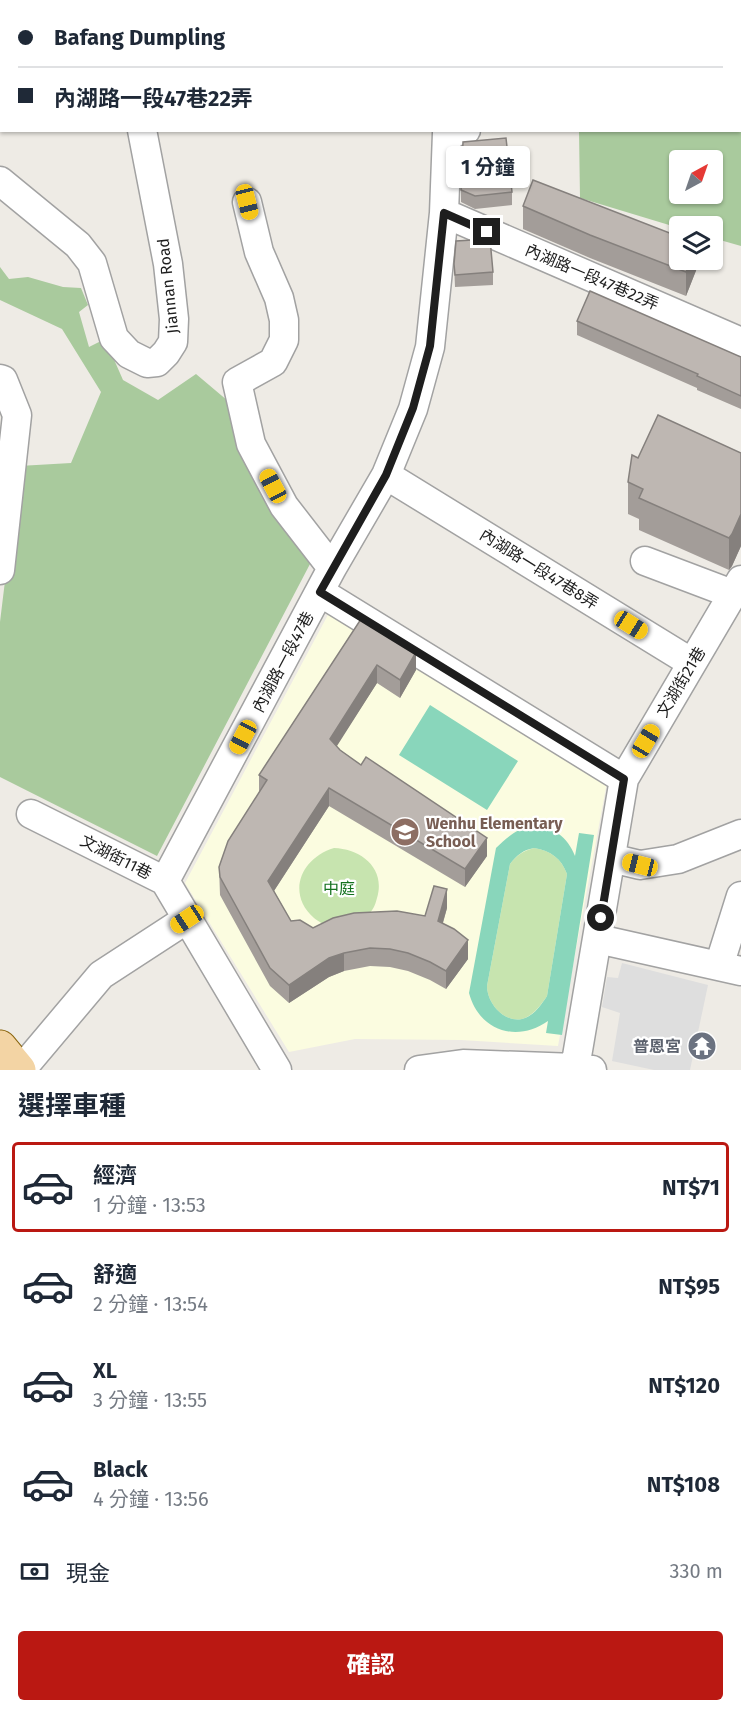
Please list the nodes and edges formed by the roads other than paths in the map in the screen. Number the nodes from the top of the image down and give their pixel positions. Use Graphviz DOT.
graph roads {
  1 [pos="142,132"];
  2 [pos="453,132"];
  3 [pos="0,181"];
  4 [pos="247,202"];
  5 [pos="444,213"];
  6 [pos="741,342"];
  7 [pos="0,379"];
  8 [pos="386,475"];
  9 [pos="645,561"];
  10 [pos="0,570"];
  11 [pos="326,580"];
  12 [pos="740,587"];
  13 [pos="692,663"];
  14 [pos="624,779"];
  15 [pos="32,814"];
  16 [pos="741,834"];
  17 [pos="611,858"];
  18 [pos="165,881"];
  19 [pos="741,896"];
  20 [pos="187,919"];
  21 [pos="598,939"];
  22 [pos="730,969"];
  23 [pos="0,1047"];
  24 [pos="585,1069"];
  25 [pos="20,1070"];
  26 [pos="277,1070"];
  27 [pos="418,1070"];
  1 -- 3 [label="street, Jiannan Road"];
  2 -- 5 [label="street, 內湖路一段47巷"];
  4 -- 11 [label="street"];
  5 -- 6 [label="street, 內湖路一段47巷22弄"];
  5 -- 8 [label="street, 內湖路一段47巷"];
  7 -- 10 [label="street"];
  8 -- 11 [label="street, 內湖路一段47巷"];
  8 -- 13 [label="street, 內湖路一段47巷8弄"];
  9 -- 12 [label="street"];
  11 -- 14 [label="street"];
  11 -- 18 [label="street, 內湖路一段47巷"];
  12 -- 13 [label="street, 文湖街21巷"];
  13 -- 14 [label="street, 文湖街21巷"];
  14 -- 17 [label="street, 文湖街21巷"];
  15 -- 18 [label="street, 文湖街11巷"];
  16 -- 17 [label="street"];
  17 -- 21 [label="street, 文湖街21巷"];
  18 -- 20 [label="street, 文湖街11巷"];
  19 -- 22 [label="street"];
  20 -- 25 [label="street"];
  20 -- 26 [label="street, 文湖街11巷"];
  21 -- 22 [label="street"];
  21 -- 24 [label="street, 文湖街21巷"];
  23 -- 25 [label="main road"];
  24 -- 27 [label="street"];
}
